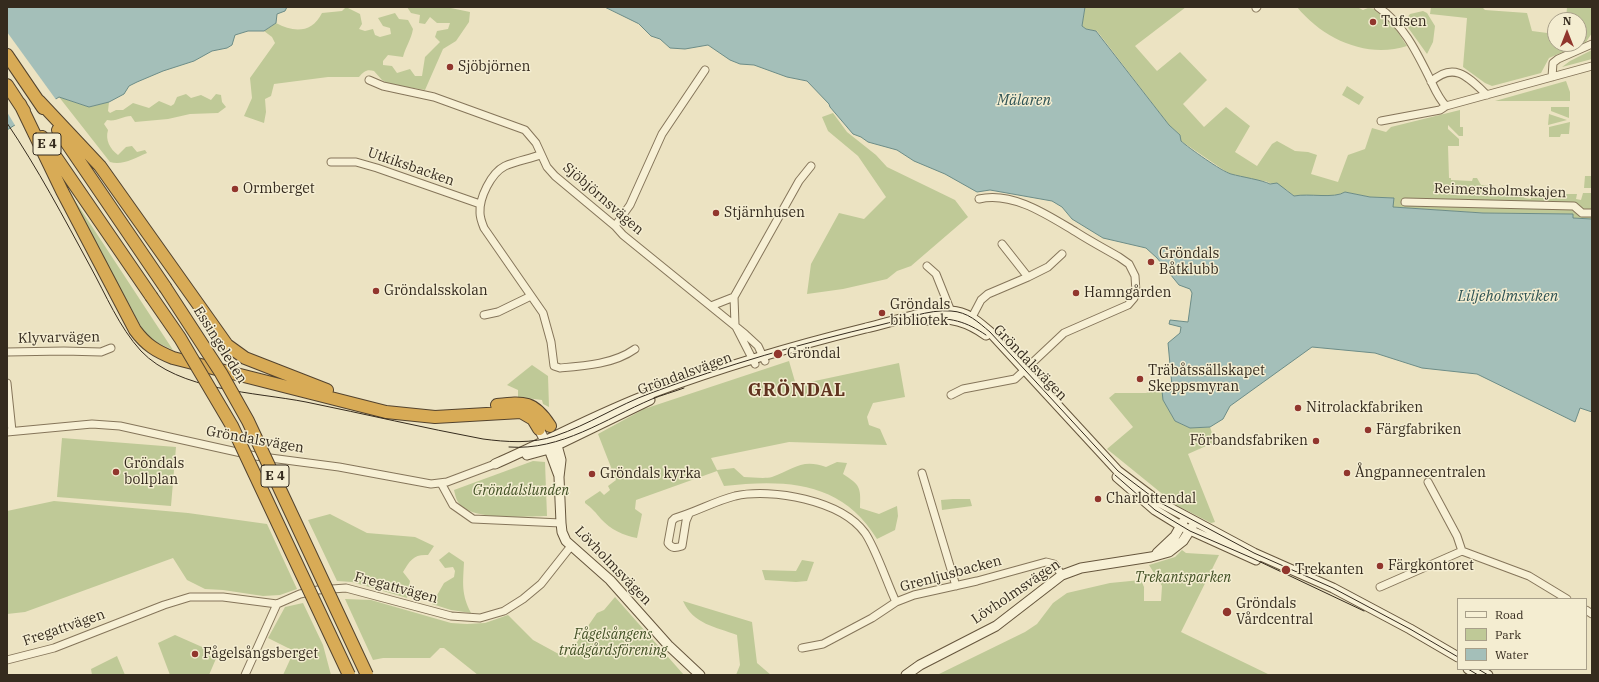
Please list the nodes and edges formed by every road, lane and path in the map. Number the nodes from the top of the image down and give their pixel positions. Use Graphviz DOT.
graph roads {
  1 [pos="1378,7"];
  2 [pos="1592,44"];
  3 [pos="7,55"];
  4 [pos="1592,66"];
  5 [pos="705,70"];
  6 [pos="1552,77"];
  7 [pos="369,80"];
  8 [pos="1431,82"];
  9 [pos="7,86"];
  10 [pos="1487,95"];
  11 [pos="39,101"];
  12 [pos="20,104"];
  13 [pos="1446,106"];
  14 [pos="1381,121"];
  15 [pos="540,155"];
  16 [pos="331,162"];
  17 [pos="811,166"];
  18 [pos="979,199"];
  19 [pos="1405,202"];
  20 [pos="480,204"];
  21 [pos="1592,214"];
  22 [pos="615,226"];
  23 [pos="1002,244"];
  24 [pos="1062,254"];
  25 [pos="927,266"];
  26 [pos="1028,277"];
  27 [pos="531,296"];
  28 [pos="734,297"];
  29 [pos="711,306"];
  30 [pos="484,315"];
  31 [pos="952,315"];
  32 [pos="970,320"];
  33 [pos="735,325"];
  34 [pos="111,348"];
  35 [pos="635,350"];
  36 [pos="7,352"];
  37 [pos="764,358"];
  38 [pos="754,361"];
  39 [pos="1024,372"];
  40 [pos="7,383"];
  41 [pos="951,394"];
  42 [pos="9,431"];
  43 [pos="550,434"];
  44 [pos="547,445"];
  45 [pos="495,464"];
  46 [pos="922,473"];
  47 [pos="559,477"];
  48 [pos="1428,482"];
  49 [pos="441,483"];
  50 [pos="689,514"];
  51 [pos="1186,517"];
  52 [pos="1195,522"];
  53 [pos="561,523"];
  54 [pos="1181,526"];
  55 [pos="1190,531"];
  56 [pos="570,546"];
  57 [pos="1462,550"];
  58 [pos="1151,557"];
  59 [pos="1062,575"];
  60 [pos="956,586"];
  61 [pos="1380,587"];
  62 [pos="1565,598"];
  63 [pos="896,602"];
  64 [pos="277,604"];
  65 [pos="802,648"];
  66 [pos="1457,656"];
  67 [pos="7,660"];
  68 [pos="1457,662"];
  69 [pos="245,675"];
  70 [pos="349,675"];
  71 [pos="367,675"];
  72 [pos="700,675"];
  73 [pos="906,675"];
  1 -- 8 [label="street"];
  2 -- 6 [label="street"];
  3 -- 11 [label="highway, Essingeleden / E 4"];
  4 -- 6 [label="street"];
  5 -- 22 [label="street"];
  6 -- 10 [label="street"];
  7 -- 15 [label="street, Sjöbjörnsvägen"];
  8 -- 10 [label="street"];
  8 -- 13 [label="street"];
  9 -- 12 [label="highway, E 4"];
  10 -- 13 [label="street"];
  11 -- 43 [label="highway"];
  11 -- 71 [label="highway, Essingeleden / E 4, bridge"];
  12 -- 43 [label="highway"];
  12 -- 70 [label="highway, E 4, bridge"];
  13 -- 14 [label="street"];
  15 -- 20 [label="street"];
  15 -- 22 [label="street, Sjöbjörnsvägen"];
  16 -- 20 [label="street, Utkiksbacken"];
  17 -- 28 [label="street"];
  18 -- 39 [label="street"];
  19 -- 21 [label="street, Reimersholmskajen"];
  20 -- 27 [label="street"];
  22 -- 29 [label="street, Sjöbjörnsvägen"];
  23 -- 26 [label="street"];
  24 -- 26 [label="street"];
  25 -- 31 [label="street"];
  26 -- 32 [label="street"];
  27 -- 30 [label="street"];
  27 -- 35 [label="street"];
  28 -- 29 [label="street"];
  28 -- 33 [label="street, Sjöbjörnsvägen"];
  29 -- 33 [label="street, Sjöbjörnsvägen"];
  31 -- 32 [label="street, Gröndalsvägen"];
  31 -- 37 [label="street, Gröndalsvägen"];
  32 -- 39 [label="street, Gröndalsvägen"];
  33 -- 37 [label="street, Sjöbjörnsvägen"];
  33 -- 38 [label="street, Sjöbjörnsvägen"];
  34 -- 36 [label="street, Klyvarvägen"];
  37 -- 38 [label="street, Gröndalsvägen"];
  38 -- 43 [label="street, Gröndalsvägen"];
  39 -- 41 [label="street"];
  39 -- 51 [label="street, Gröndalsvägen"];
  39 -- 54 [label="street, Gröndalsvägen"];
  40 -- 42 [label="street"];
  42 -- 49 [label="street, Gröndalsvägen"];
  43 -- 44 [label="street, Lövholmsvägen"];
  43 -- 44 [label="street, Gröndalsvägen"];
  43 -- 47 [label="street, Lövholmsvägen"];
  44 -- 45 [label="street, Gröndalsvägen"];
  44 -- 47 [label="street, Lövholmsvägen"];
  45 -- 49 [label="street, Gröndalsvägen"];
  46 -- 60 [label="street"];
  47 -- 53 [label="street, Lövholmsvägen"];
  48 -- 57 [label="street"];
  49 -- 53 [label="street"];
  50 -- 50 [label="street"];
  50 -- 63 [label="street"];
  51 -- 52 [label="street"];
  51 -- 54 [label="street, Lövholmsvägen"];
  52 -- 55 [label="street, Lövholmsvägen"];
  52 -- 66 [label="street"];
  53 -- 56 [label="street, Lövholmsvägen"];
  54 -- 55 [label="street, Gröndalsvägen"];
  54 -- 58 [label="street, Lövholmsvägen"];
  55 -- 58 [label="street, Lövholmsvägen"];
  55 -- 68 [label="street"];
  56 -- 64 [label="street, Fregattvägen"];
  56 -- 72 [label="street, Lövholmsvägen"];
  57 -- 61 [label="street"];
  57 -- 62 [label="street"];
  58 -- 59 [label="street, Lövholmsvägen"];
  59 -- 60 [label="street, Grenljusbacken"];
  59 -- 73 [label="street, Lövholmsvägen"];
  60 -- 63 [label="street, Grenljusbacken"];
  63 -- 65 [label="street, Grenljusbacken"];
  64 -- 67 [label="street, Fregattvägen"];
  64 -- 69 [label="street"];
}
